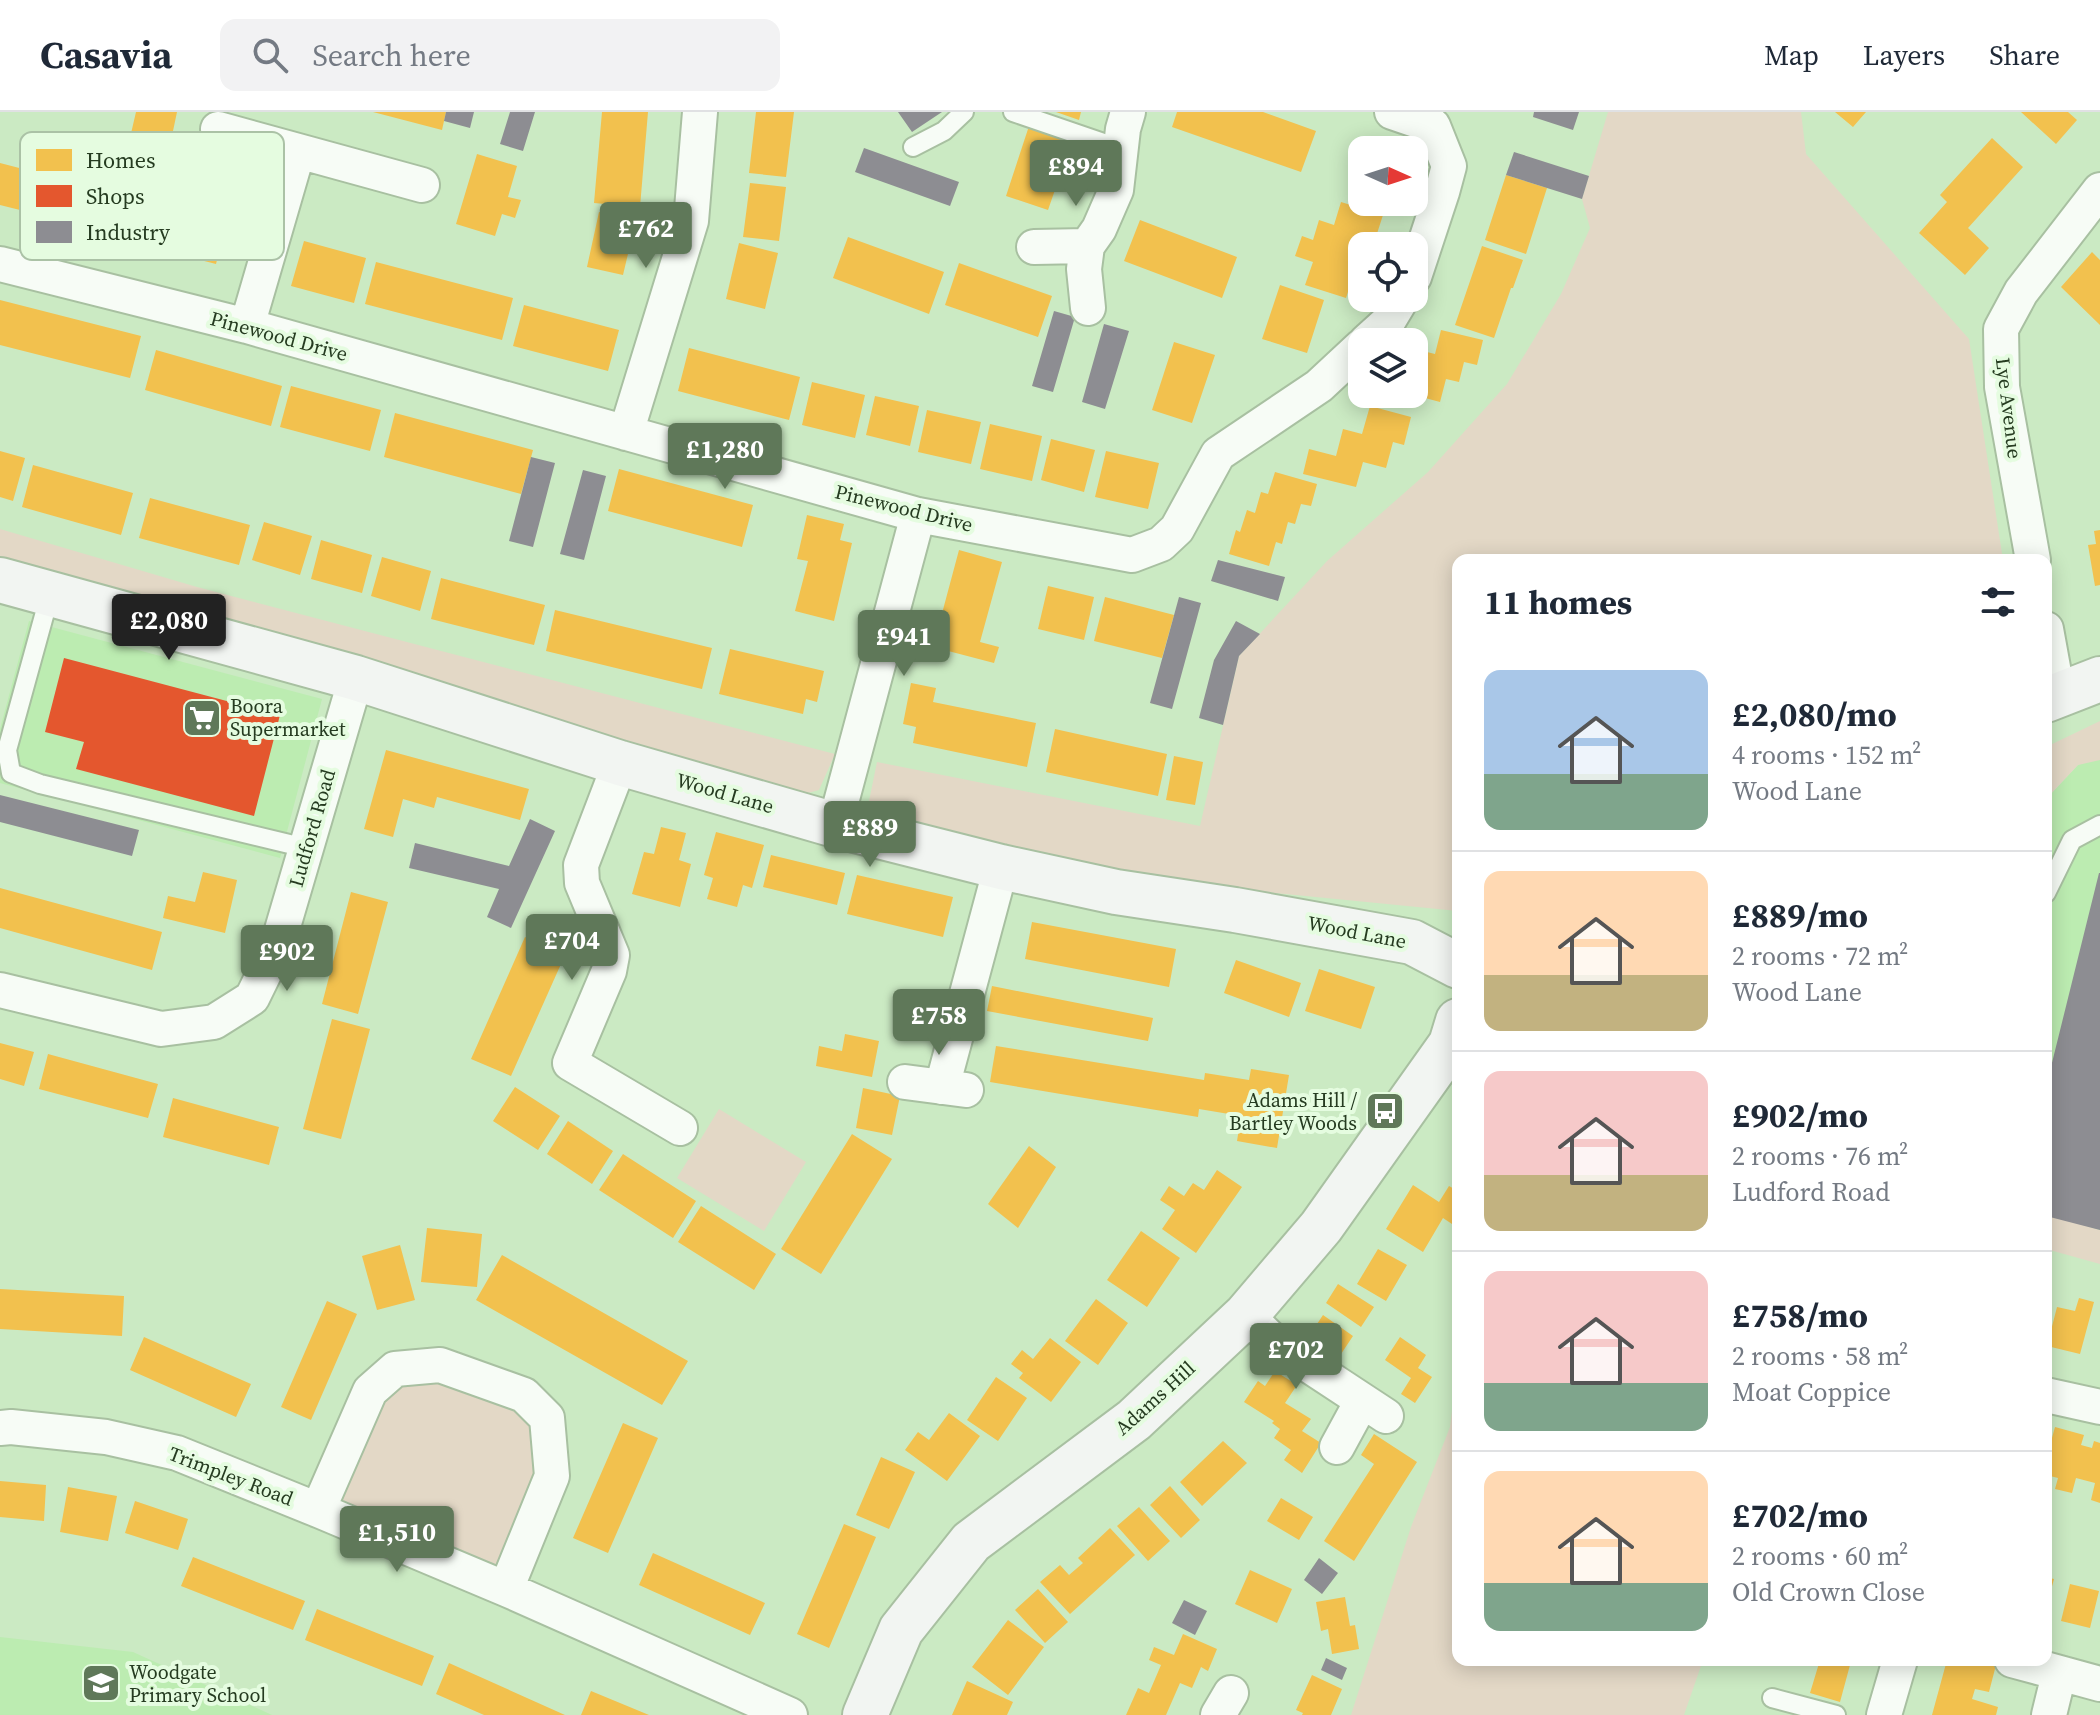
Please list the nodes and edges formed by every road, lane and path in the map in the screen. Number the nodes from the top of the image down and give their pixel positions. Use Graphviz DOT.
graph roads {
  1 [pos="700,112"];
  2 [pos="964,112"];
  3 [pos="1013,112"];
  4 [pos="1128,112"];
  5 [pos="1392,112"];
  6 [pos="216,120"];
  7 [pos="248,132"];
  8 [pos="284,146"];
  9 [pos="913,147"];
  10 [pos="1121,149"];
  11 [pos="298,151"];
  12 [pos="422,185"];
  13 [pos="2100,190"];
  14 [pos="284,199"];
  15 [pos="1428,233"];
  16 [pos="1087,246"];
  17 [pos="1034,247"];
  18 [pos="266,260"];
  19 [pos="0,264"];
  20 [pos="1088,308"];
  21 [pos="1394,312"];
  22 [pos="247,326"];
  23 [pos="1382,328"];
  24 [pos="1348,359"];
  25 [pos="626,433"];
  26 [pos="918,515"];
  27 [pos="2032,554"];
  28 [pos="0,580"];
  29 [pos="50,594"];
  30 [pos="356,678"];
  31 [pos="2100,679"];
  32 [pos="2052,697"];
  33 [pos="620,763"];
  34 [pos="835,825"];
  35 [pos="2100,825"];
  36 [pos="306,848"];
  37 [pos="1001,867"];
  38 [pos="2052,881"];
  39 [pos="1452,963"];
  40 [pos="0,990"];
  41 [pos="1452,1044"];
  42 [pos="905,1082"];
  43 [pos="680,1128"];
  44 [pos="1246,1315"];
  45 [pos="2052,1395"];
  46 [pos="2098,1399"];
  47 [pos="0,1428"];
  48 [pos="1337,1447"];
  49 [pos="318,1510"];
  50 [pos="506,1589"];
  51 [pos="1898,1666"];
  52 [pos="2032,1666"];
  53 [pos="2059,1674"];
  54 [pos="2100,1684"];
  55 [pos="1772,1698"];
  56 [pos="790,1715"];
  57 [pos="865,1715"];
  58 [pos="1836,1715"];
  59 [pos="1884,1715"];
  60 [pos="2049,1715"];
  1 -- 25 [label="street"];
  2 -- 9 [label="lane"];
  3 -- 10 [label="lane"];
  4 -- 10 [label="street"];
  5 -- 15 [label="street"];
  6 -- 7 [label="street"];
  8 -- 11 [label="street"];
  10 -- 16 [label="street"];
  11 -- 12 [label="street"];
  11 -- 14 [label="street"];
  13 -- 27 [label="street, Lye Avenue"];
  16 -- 17 [label="street"];
  16 -- 20 [label="street"];
  18 -- 22 [label="street"];
  19 -- 22 [label="street, Pinewood Drive"];
  21 -- 23 [label="street, Pinewood Drive"];
  22 -- 25 [label="street, Pinewood Drive"];
  24 -- 26 [label="street, Pinewood Drive"];
  25 -- 26 [label="street, Pinewood Drive"];
  26 -- 34 [label="street"];
  28 -- 29 [label="street, Wood Lane"];
  29 -- 30 [label="street, Wood Lane"];
  29 -- 36 [label="lane"];
  30 -- 33 [label="street, Wood Lane"];
  30 -- 36 [label="street, Ludford Road"];
  31 -- 32 [label="street"];
  33 -- 34 [label="street, Wood Lane"];
  33 -- 43 [label="street"];
  34 -- 37 [label="street, Wood Lane"];
  35 -- 38 [label="lane"];
  36 -- 40 [label="street, Ludford Road"];
  37 -- 39 [label="street, Wood Lane"];
  37 -- 42 [label="street"];
  41 -- 44 [label="street, Adams Hill"];
  44 -- 48 [label="street"];
  44 -- 57 [label="street, Adams Hill"];
  45 -- 46 [label="street"];
  47 -- 49 [label="street, Trimpley Road"];
  49 -- 50 [label="street, Trimpley Road"];
  49 -- 50 [label="street, Trimpley Road"];
  50 -- 56 [label="street, Trimpley Road"];
  51 -- 59 [label="street"];
  52 -- 53 [label="street"];
  53 -- 54 [label="street"];
  53 -- 60 [label="street"];
  55 -- 58 [label="lane"];
}
